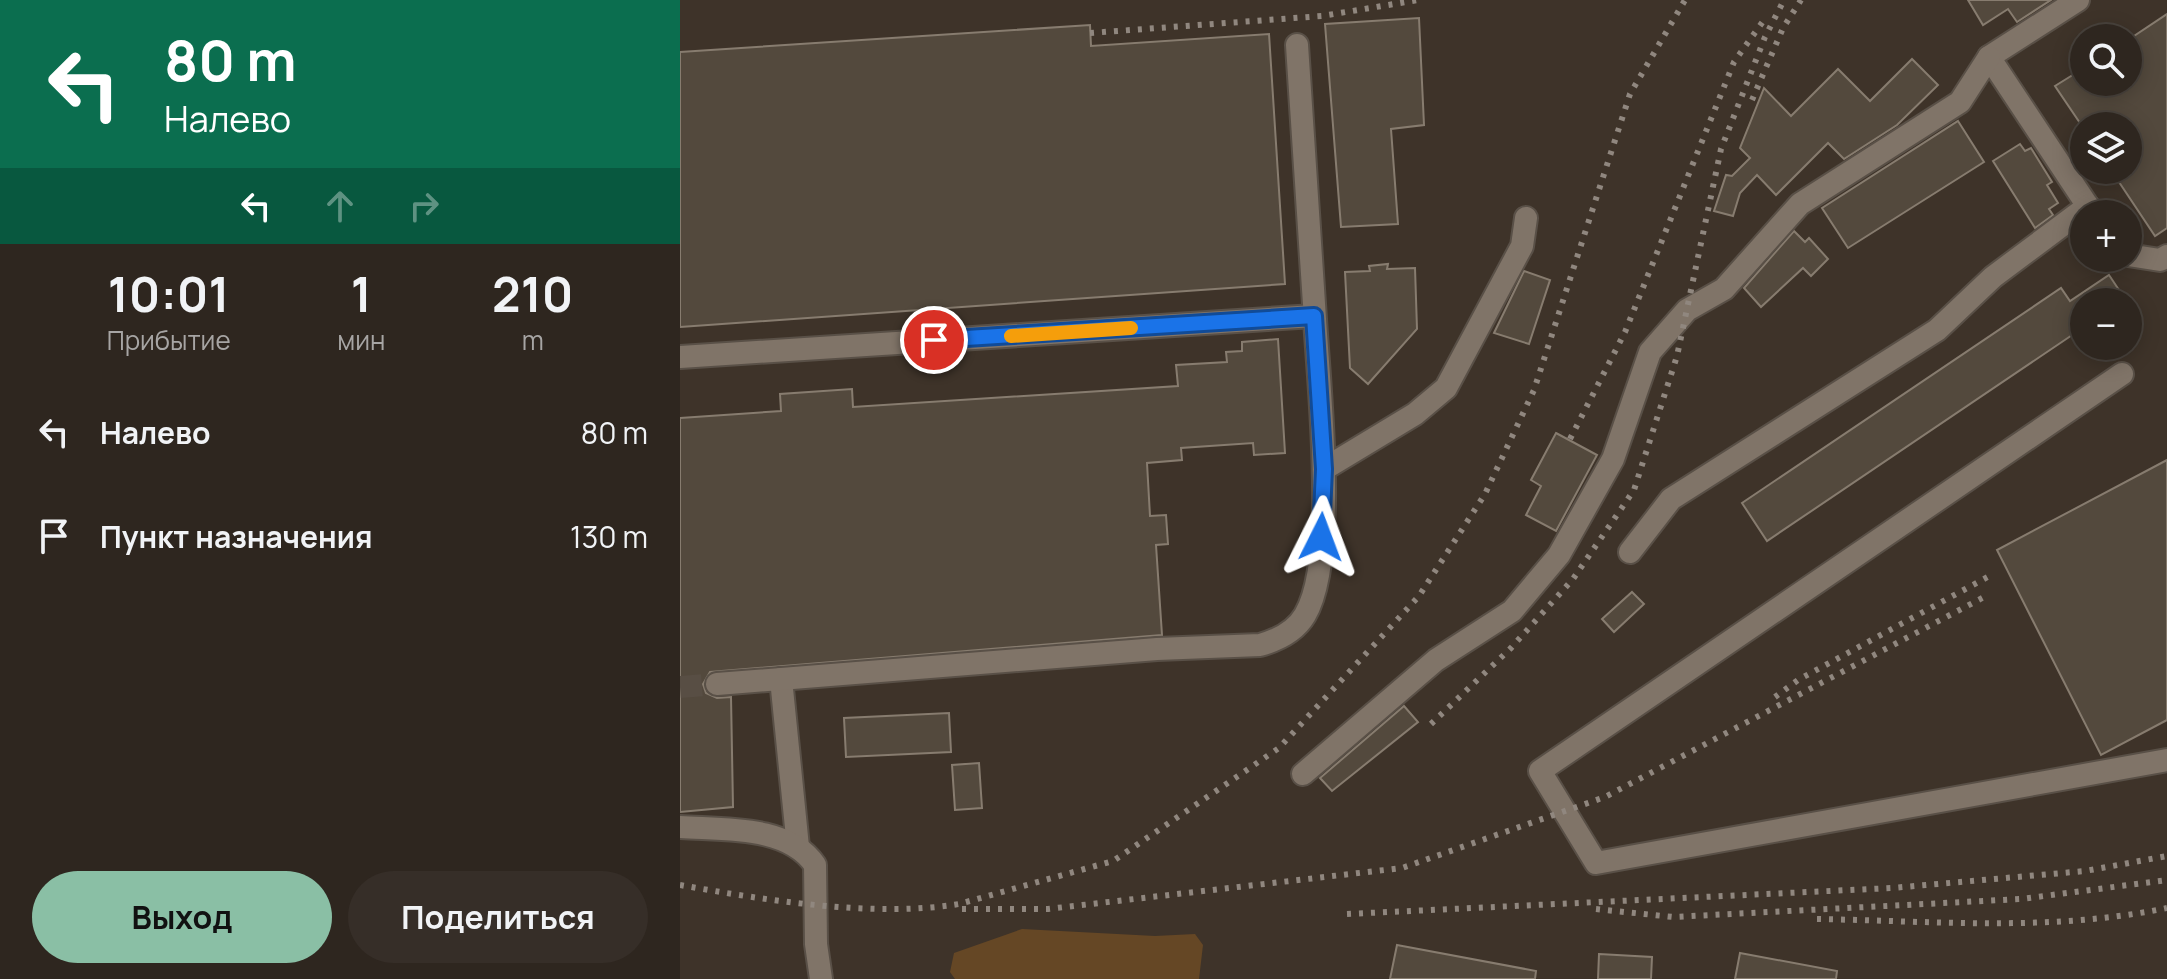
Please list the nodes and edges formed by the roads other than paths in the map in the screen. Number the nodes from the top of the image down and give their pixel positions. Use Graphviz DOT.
graph roads {
  1 [pos="2078,0"];
  2 [pos="1297,45"];
  3 [pos="1989,57"];
  4 [pos="2083,200"];
  5 [pos="1526,218"];
  6 [pos="2070,224"];
  7 [pos="2167,256"];
  8 [pos="2142,257"];
  9 [pos="1314,316"];
  10 [pos="680,357"];
  11 [pos="2122,374"];
  12 [pos="1324,469"];
  13 [pos="1630,552"];
  14 [pos="781,679"];
  15 [pos="717,684"];
  16 [pos="2167,760"];
  17 [pos="1303,774"];
  18 [pos="680,827"];
  19 [pos="798,847"];
  20 [pos="821,979"];
  1 -- 3 [label="street"];
  2 -- 9 [label="street"];
  3 -- 4 [label="street"];
  3 -- 17 [label="street"];
  5 -- 12 [label="street"];
  6 -- 13 [label="street"];
  7 -- 8 [label="street"];
  9 -- 10 [label="street"];
  9 -- 12 [label="street"];
  11 -- 16 [label="street"];
  12 -- 14 [label="street"];
  14 -- 15 [label="street"];
  14 -- 19 [label="street"];
  18 -- 19 [label="street"];
  19 -- 20 [label="street"];
}
